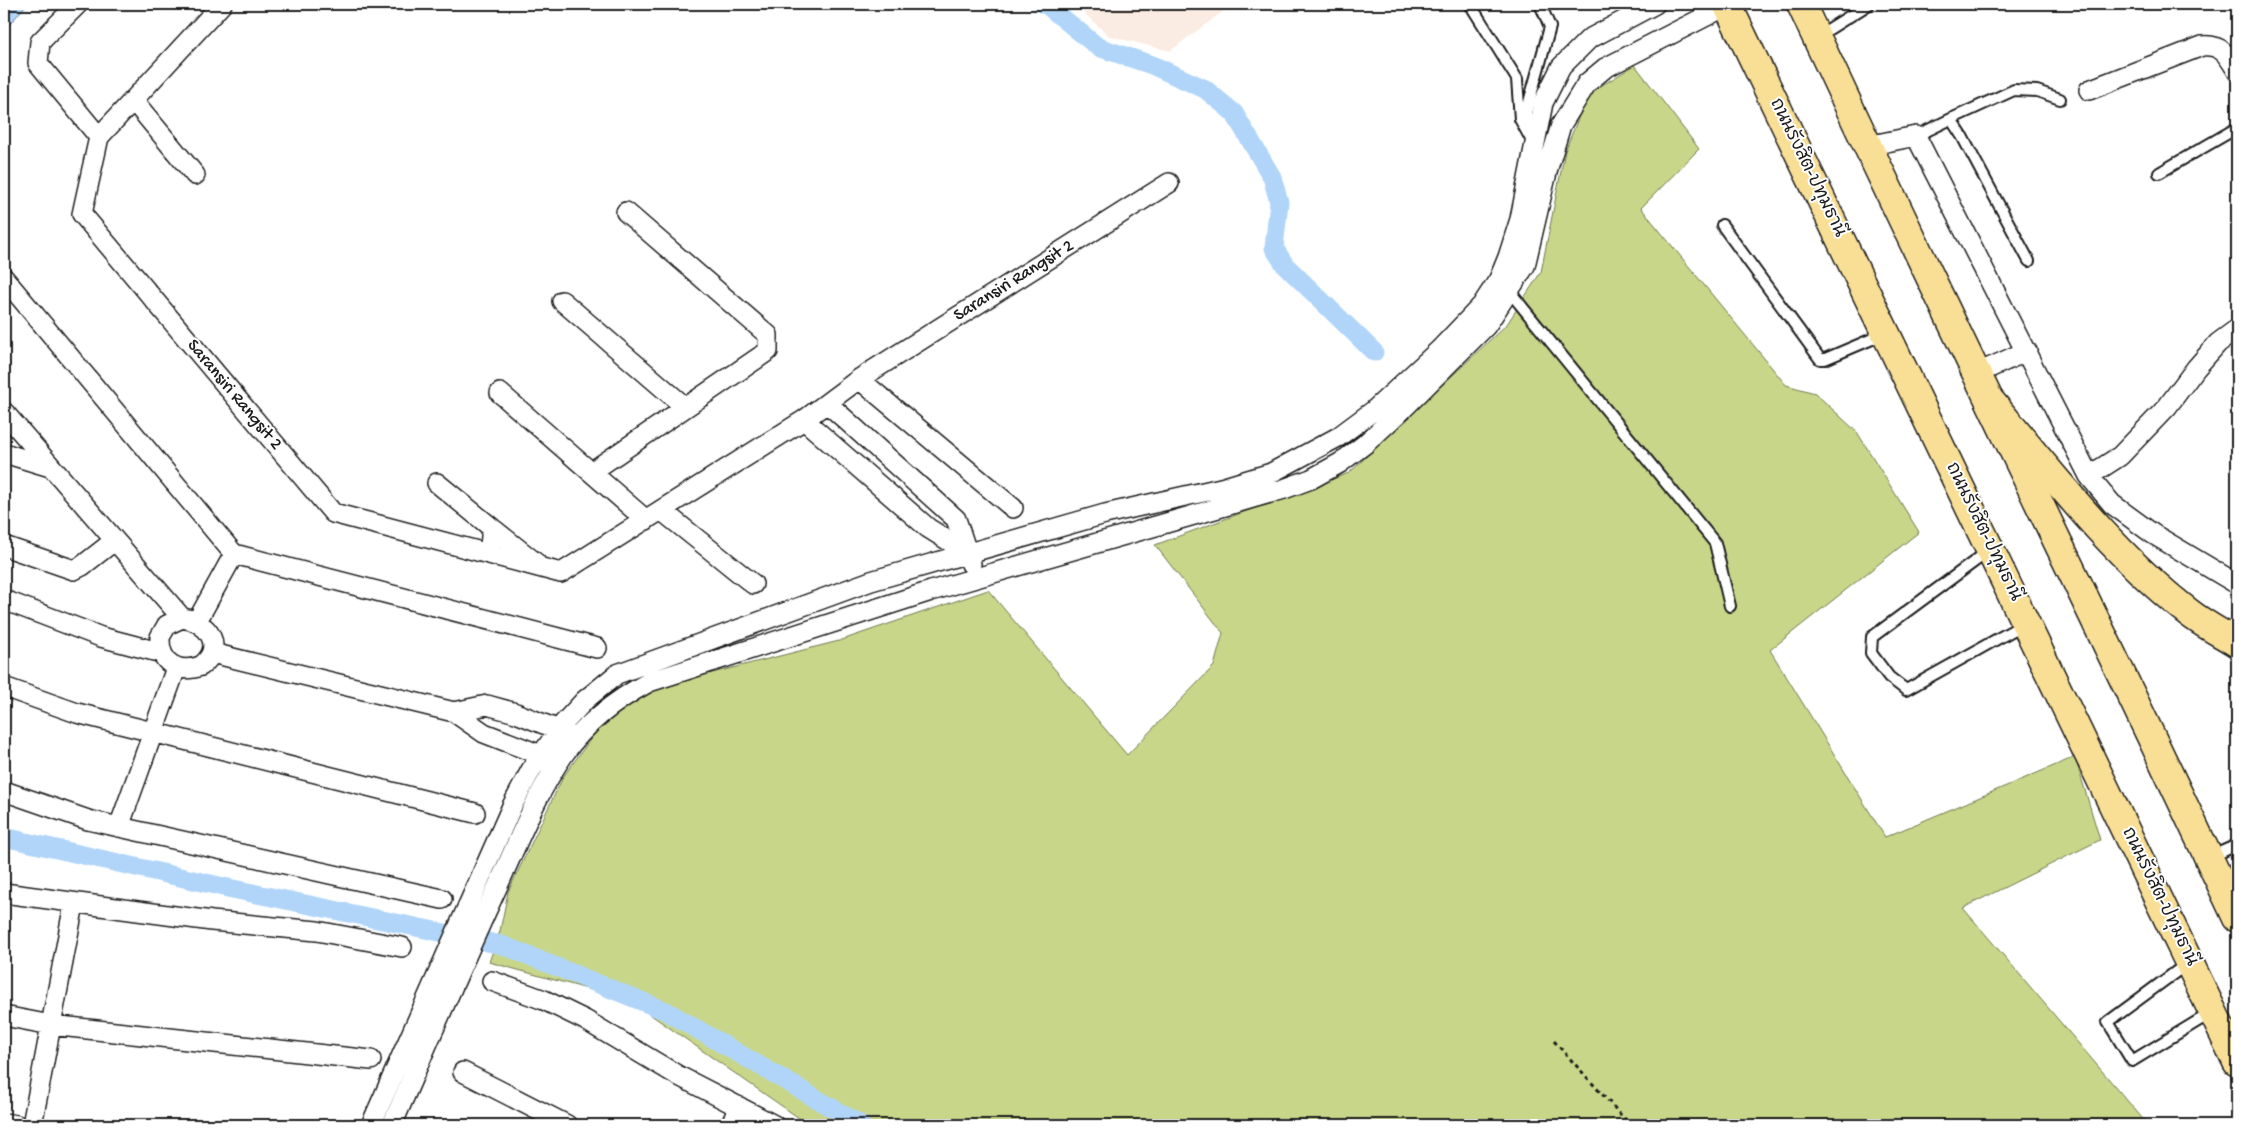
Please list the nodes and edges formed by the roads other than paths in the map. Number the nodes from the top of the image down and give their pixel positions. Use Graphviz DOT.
graph roads {
  1 [pos="78,4"];
  2 [pos="222,4"];
  3 [pos="1470,4"];
  4 [pos="1540,4"];
  5 [pos="1655,4"];
  6 [pos="1801,4"];
  7 [pos="1870,4"];
  8 [pos="1716,7"];
  9 [pos="1817,37"];
  10 [pos="2237,71"];
  11 [pos="2089,90"];
  12 [pos="2060,99"];
  13 [pos="133,100"];
  14 [pos="1951,119"];
  15 [pos="2237,128"];
  16 [pos="99,136"];
  17 [pos="1916,136"];
  18 [pos="1534,144"];
  19 [pos="1867,146"];
  20 [pos="1554,149"];
  21 [pos="2159,172"];
  22 [pos="195,175"];
  23 [pos="1169,183"];
  24 [pos="626,212"];
  25 [pos="1722,225"];
  26 [pos="2029,261"];
  27 [pos="4,278"];
  28 [pos="1510,292"];
  29 [pos="562,301"];
  30 [pos="2237,329"];
  31 [pos="1887,333"];
  32 [pos="2027,351"];
  33 [pos="1978,373"];
  34 [pos="858,379"];
  35 [pos="500,393"];
  36 [pos="827,403"];
  37 [pos="1992,403"];
  38 [pos="685,407"];
  39 [pos="4,412"];
  40 [pos="804,420"];
  41 [pos="4,453"];
  42 [pos="50,467"];
  43 [pos="591,472"];
  44 [pos="2089,476"];
  45 [pos="436,483"];
  46 [pos="1013,508"];
  47 [pos="654,514"];
  48 [pos="1105,514"];
  49 [pos="492,528"];
  50 [pos="1121,538"];
  51 [pos="114,541"];
  52 [pos="4,546"];
  53 [pos="1991,549"];
  54 [pos="968,553"];
  55 [pos="234,554"];
  56 [pos="489,554"];
  57 [pos="542,568"];
  58 [pos="976,579"];
  59 [pos="753,584"];
  60 [pos="2237,584"];
  61 [pos="820,599"];
  62 [pos="4,600"];
  63 [pos="1730,606"];
  64 [pos="189,620"];
  65 [pos="2027,622"];
  66 [pos="830,624"];
  67 [pos="2237,642"];
  68 [pos="597,648"];
  69 [pos="162,653"];
  70 [pos="212,653"];
  71 [pos="176,668"];
  72 [pos="4,686"];
  73 [pos="454,712"];
  74 [pos="559,729"];
  75 [pos="152,732"];
  76 [pos="578,738"];
  77 [pos="540,754"];
  78 [pos="559,762"];
  79 [pos="4,791"];
  80 [pos="475,813"];
  81 [pos="119,827"];
  82 [pos="2237,845"];
  83 [pos="2209,858"];
  84 [pos="4,893"];
  85 [pos="442,900"];
  86 [pos="74,904"];
  87 [pos="2237,918"];
  88 [pos="402,947"];
  89 [pos="455,958"];
  90 [pos="2190,962"];
  91 [pos="492,981"];
  92 [pos="2214,1012"];
  93 [pos="4,1016"];
  94 [pos="51,1025"];
  95 [pos="372,1060"];
  96 [pos="2237,1062"];
  97 [pos="463,1072"];
  98 [pos="740,1107"];
  99 [pos="4,1123"];
  100 [pos="17,1125"];
  101 [pos="32,1125"];
  102 [pos="371,1125"];
  103 [pos="392,1125"];
  104 [pos="567,1125"];
  105 [pos="730,1125"];
  106 [pos="774,1125"];
  1 -- 16 [label="street"];
  2 -- 13 [label="street"];
  3 -- 18 [label="lane"];
  4 -- 18 [label="lane"];
  5 -- 18 [label="street"];
  6 -- 9 [label="main road"];
  7 -- 9 [label="lane"];
  8 -- 20 [label="street"];
  8 -- 31 [label="main road, ถนนรังสิต-ปทุมธานี"];
  9 -- 19 [label="main road"];
  10 -- 11 [label="street"];
  12 -- 14 [label="lane"];
  13 -- 16 [label="street"];
  13 -- 22 [label="street"];
  14 -- 17 [label="lane"];
  14 -- 26 [label="lane"];
  15 -- 21 [label="lane"];
  16 -- 56 [label="street, Saransiri Rangsit 2"];
  17 -- 19 [label="street"];
  17 -- 32 [label="street"];
  18 -- 20 [label="street"];
  18 -- 48 [label="street"];
  19 -- 33 [label="main road"];
  20 -- 28 [label="street"];
  23 -- 34 [label="street, Saransiri Rangsit 2"];
  24 -- 38 [label="street"];
  25 -- 31 [label="lane"];
  27 -- 55 [label="street"];
  28 -- 50 [label="street"];
  28 -- 63 [label="lane"];
  29 -- 38 [label="street"];
  30 -- 44 [label="street"];
  31 -- 53 [label="main road, ถนนรังสิต-ปทุมธานี"];
  32 -- 33 [label="street"];
  32 -- 44 [label="street"];
  33 -- 37 [label="main road"];
  34 -- 36 [label="street, Saransiri Rangsit 2"];
  34 -- 46 [label="street"];
  35 -- 43 [label="street"];
  36 -- 40 [label="street, Saransiri Rangsit 2"];
  36 -- 54 [label="street"];
  37 -- 67 [label="main road"];
  37 -- 83 [label="main road"];
  38 -- 43 [label="street"];
  39 -- 42 [label="street"];
  40 -- 47 [label="street, Saransiri Rangsit 2"];
  40 -- 54 [label="street"];
  41 -- 42 [label="street"];
  42 -- 51 [label="street"];
  43 -- 47 [label="street"];
  44 -- 60 [label="street"];
  45 -- 49 [label="street"];
  47 -- 57 [label="street, Saransiri Rangsit 2"];
  47 -- 59 [label="street"];
  48 -- 50 [label="street"];
  48 -- 54 [label="street"];
  49 -- 56 [label="street"];
  49 -- 57 [label="street"];
  50 -- 58 [label="street"];
  51 -- 52 [label="street"];
  51 -- 64 [label="street"];
  53 -- 65 [label="main road, ถนนรังสิต-ปทุมธานี"];
  53 -- 65 [label="lane"];
  54 -- 58 [label="street"];
  54 -- 61 [label="street"];
  55 -- 64 [label="street"];
  55 -- 68 [label="street"];
  56 -- 57 [label="street, Saransiri Rangsit 2"];
  58 -- 66 [label="street"];
  61 -- 66 [label="street"];
  61 -- 74 [label="street"];
  62 -- 69 [label="street"];
  64 -- 69 [label="street"];
  64 -- 70 [label="street"];
  65 -- 90 [label="main road, ถนนรังสิต-ปทุมธานี"];
  66 -- 76 [label="street"];
  69 -- 71 [label="street"];
  70 -- 71 [label="street"];
  70 -- 73 [label="street"];
  71 -- 75 [label="street"];
  72 -- 75 [label="street"];
  73 -- 74 [label="street"];
  73 -- 77 [label="street"];
  74 -- 76 [label="street"];
  74 -- 77 [label="street"];
  75 -- 80 [label="street"];
  75 -- 81 [label="street"];
  76 -- 78 [label="street"];
  77 -- 78 [label="street"];
  77 -- 89 [label="street"];
  78 -- 89 [label="street"];
  79 -- 81 [label="street"];
  81 -- 85 [label="street"];
  82 -- 83 [label="lane"];
  83 -- 87 [label="main road"];
  84 -- 86 [label="street"];
  86 -- 88 [label="street"];
  86 -- 94 [label="street"];
  89 -- 102 [label="street"];
  89 -- 103 [label="street"];
  90 -- 92 [label="main road, ถนนรังสิต-ปทุมธานี"];
  90 -- 92 [label="lane"];
  91 -- 98 [label="street"];
  92 -- 96 [label="main road, ถนนรังสิต-ปทุมธานี"];
  93 -- 94 [label="street"];
  94 -- 95 [label="street"];
  94 -- 101 [label="street"];
  97 -- 104 [label="street"];
  98 -- 105 [label="street"];
  98 -- 106 [label="street"];
  99 -- 100 [label="street"];
}
